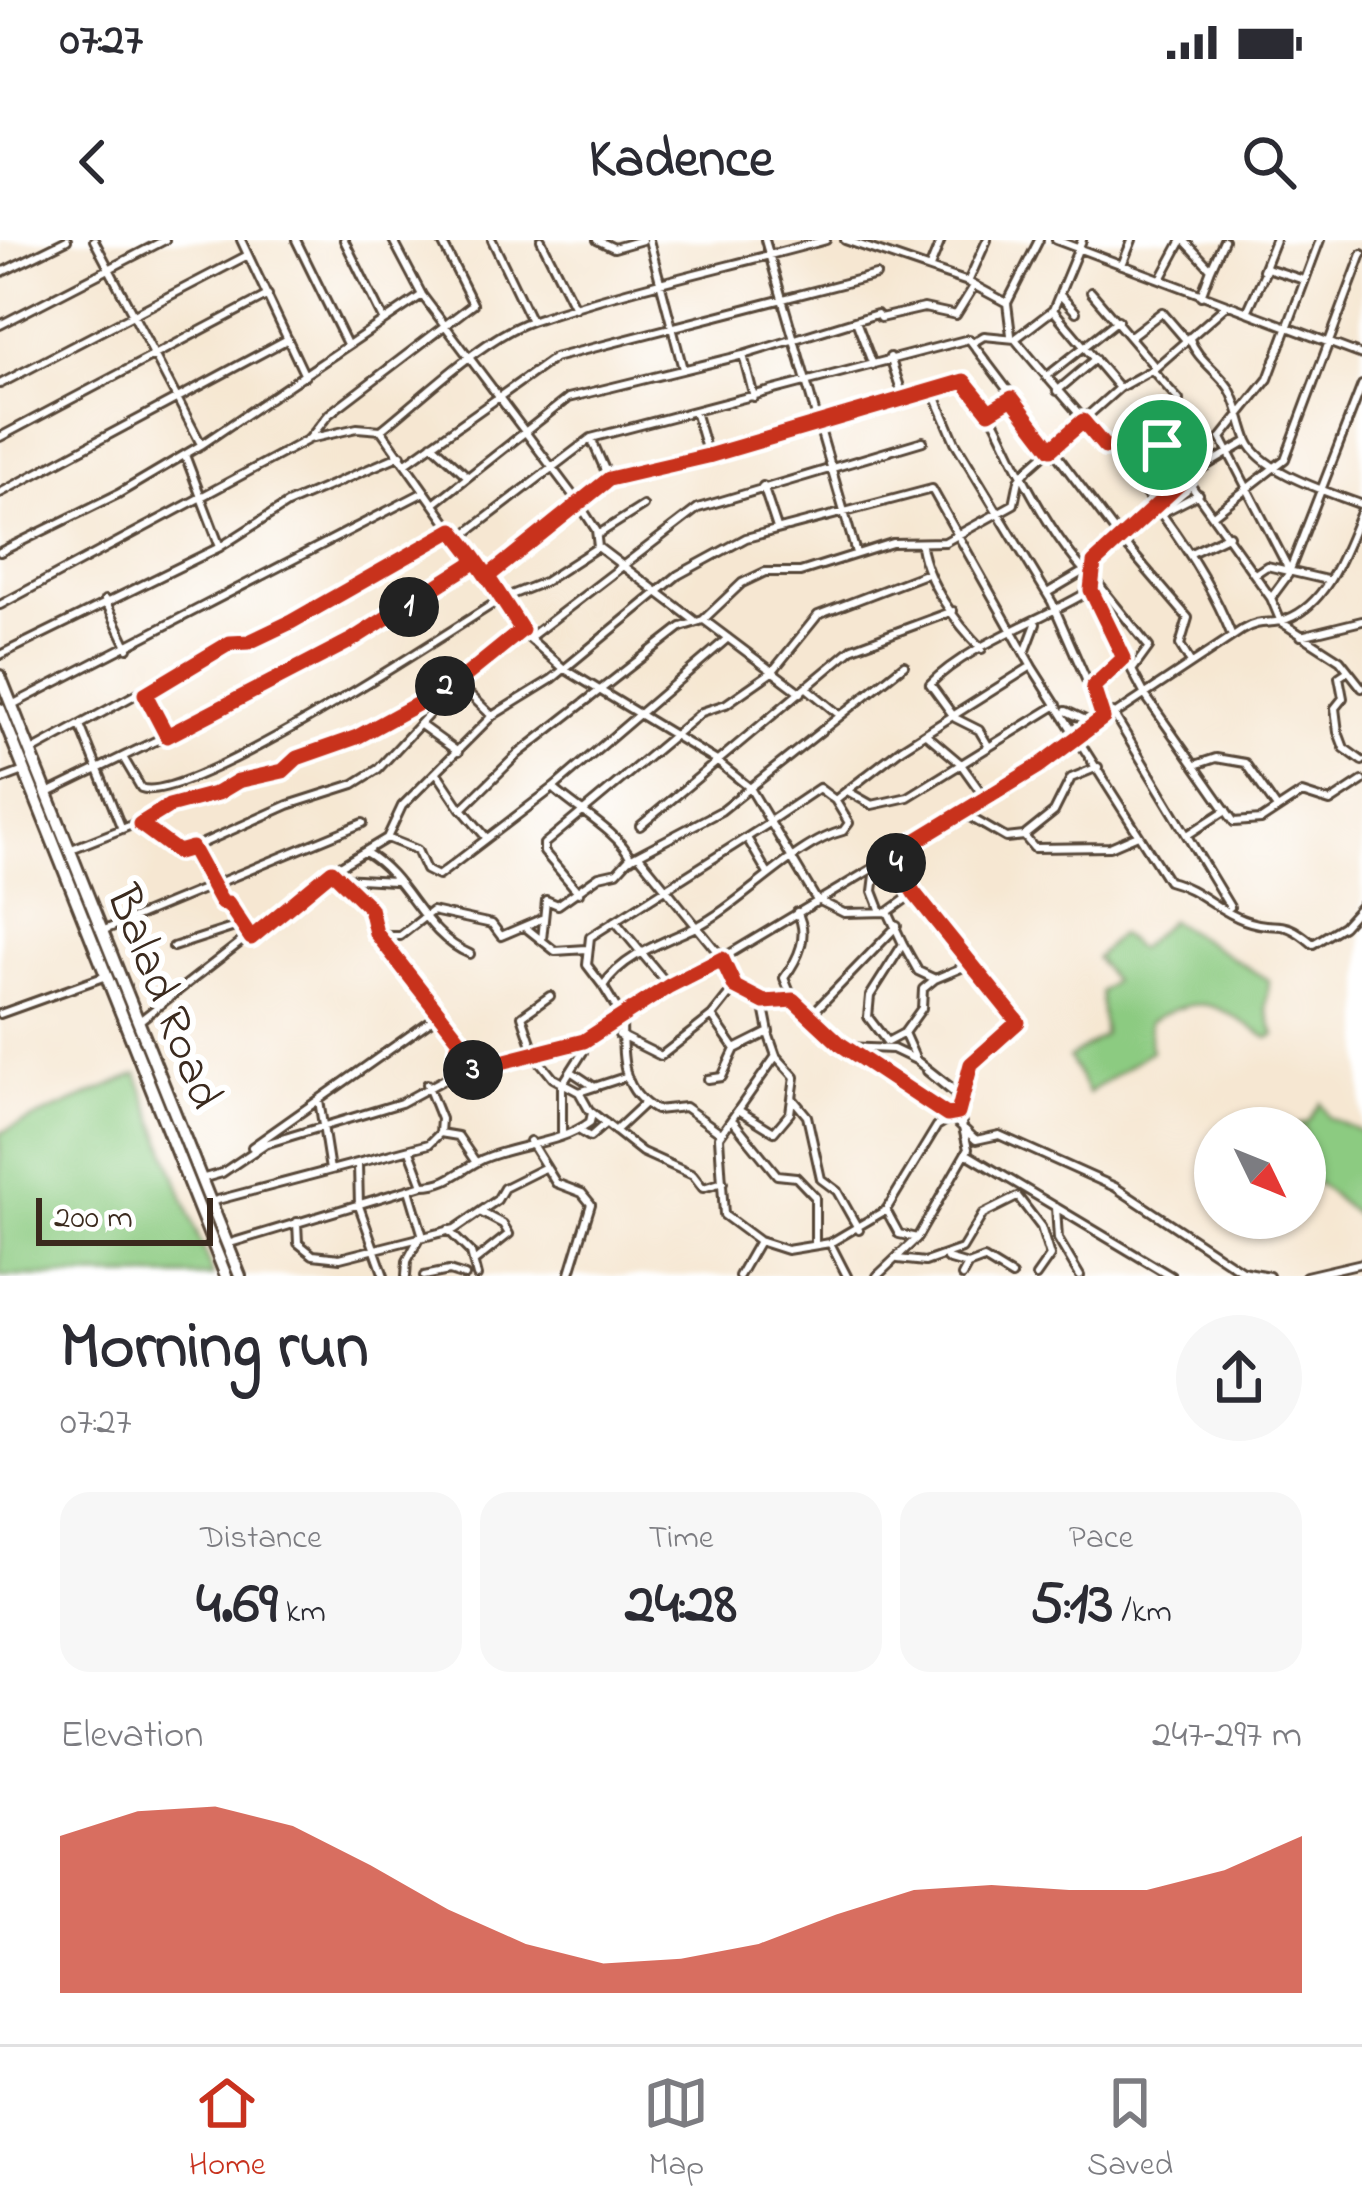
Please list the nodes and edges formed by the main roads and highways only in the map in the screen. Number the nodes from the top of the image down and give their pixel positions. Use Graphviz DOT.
graph roads {
  1 [pos="0,676"];
  2 [pos="6,707"];
  3 [pos="226,1276"];
  4 [pos="240,1276"];
  1 -- 2 [label="highway, Balad Road"];
  2 -- 3 [label="highway, Balad Road"];
  2 -- 4 [label="highway, Balad Road"];
}
